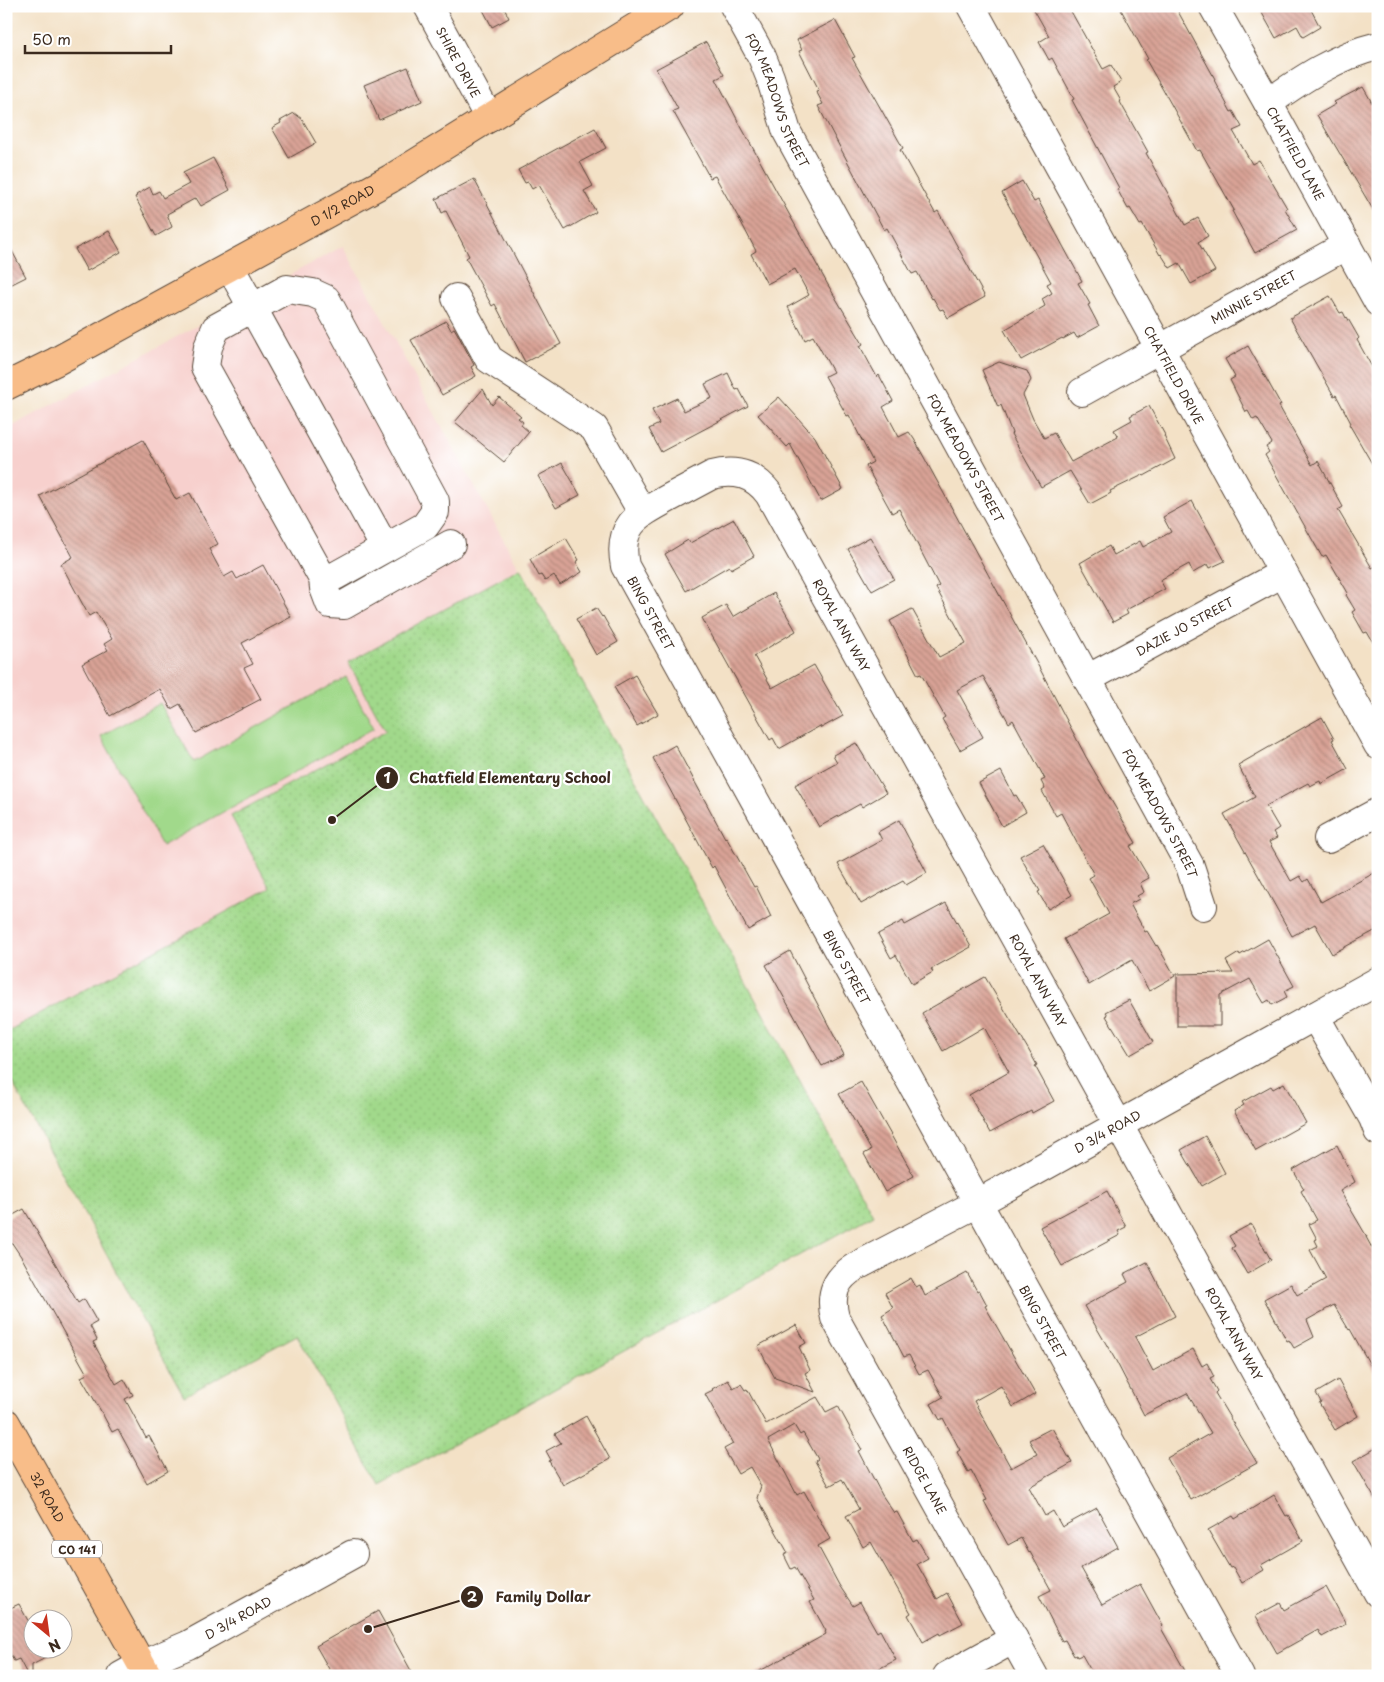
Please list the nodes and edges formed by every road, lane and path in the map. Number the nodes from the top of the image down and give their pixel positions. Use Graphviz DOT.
graph roads {
  1 [pos="428,6"];
  2 [pos="670,6"];
  3 [pos="734,6"];
  4 [pos="971,6"];
  5 [pos="1213,6"];
  6 [pos="1378,46"];
  7 [pos="1268,103"];
  8 [pos="489,118"];
  9 [pos="1347,245"];
  10 [pos="230,267"];
  11 [pos="456,298"];
  12 [pos="1378,302"];
  13 [pos="252,307"];
  14 [pos="1160,349"];
  15 [pos="6,386"];
  16 [pos="1082,392"];
  17 [pos="642,512"];
  18 [pos="452,544"];
  19 [pos="385,548"];
  20 [pos="1283,573"];
  21 [pos="323,579"];
  22 [pos="1087,679"];
  23 [pos="1378,745"];
  24 [pos="1378,812"];
  25 [pos="1328,839"];
  26 [pos="1203,906"];
  27 [pos="1378,981"];
  28 [pos="1315,1016"];
  29 [pos="1118,1125"];
  30 [pos="1378,1131"];
  31 [pos="978,1203"];
  32 [pos="838,1281"];
  33 [pos="6,1423"];
  34 [pos="353,1554"];
  35 [pos="1378,1593"];
  36 [pos="1014,1639"];
  37 [pos="137,1672"];
  38 [pos="947,1676"];
  39 [pos="1034,1676"];
  40 [pos="1240,1676"];
  1 -- 8 [label="street, SHIRE DRIVE"];
  2 -- 8 [label="main road, D 1/2 ROAD"];
  3 -- 22 [label="street, FOX MEADOWS STREET"];
  4 -- 14 [label="street, CHATFIELD DRIVE"];
  5 -- 7 [label="street, CHATFIELD LANE"];
  6 -- 7 [label="street"];
  7 -- 9 [label="street, CHATFIELD LANE"];
  8 -- 10 [label="main road, D 1/2 ROAD"];
  9 -- 12 [label="street, CHATFIELD LANE"];
  9 -- 14 [label="street, MINNIE STREET"];
  10 -- 13 [label="street"];
  10 -- 15 [label="main road, D 1/2 ROAD"];
  11 -- 17 [label="street"];
  13 -- 19 [label="street"];
  13 -- 19 [label="street"];
  13 -- 21 [label="street"];
  14 -- 16 [label="street, MINNIE STREET"];
  14 -- 20 [label="street, CHATFIELD DRIVE"];
  17 -- 29 [label="street, ROYAL ANN WAY"];
  17 -- 31 [label="street, BING STREET"];
  18 -- 21 [label="street"];
  19 -- 21 [label="street"];
  20 -- 22 [label="street, DAZIE JO STREET"];
  20 -- 23 [label="street, CHATFIELD DRIVE"];
  22 -- 26 [label="street, FOX MEADOWS STREET"];
  24 -- 25 [label="street"];
  27 -- 28 [label="street, D 3/4 ROAD"];
  28 -- 29 [label="street, D 3/4 ROAD"];
  28 -- 30 [label="street"];
  29 -- 31 [label="street, D 3/4 ROAD"];
  29 -- 35 [label="street, ROYAL ANN WAY"];
  31 -- 32 [label="street, D 3/4 ROAD"];
  31 -- 40 [label="street, BING STREET"];
  32 -- 36 [label="street, RIDGE LANE"];
  33 -- 37 [label="main road, 32 ROAD / CO 141"];
  34 -- 37 [label="street, D 3/4 ROAD"];
  36 -- 38 [label="street"];
  36 -- 39 [label="street, RIDGE LANE"];
}
